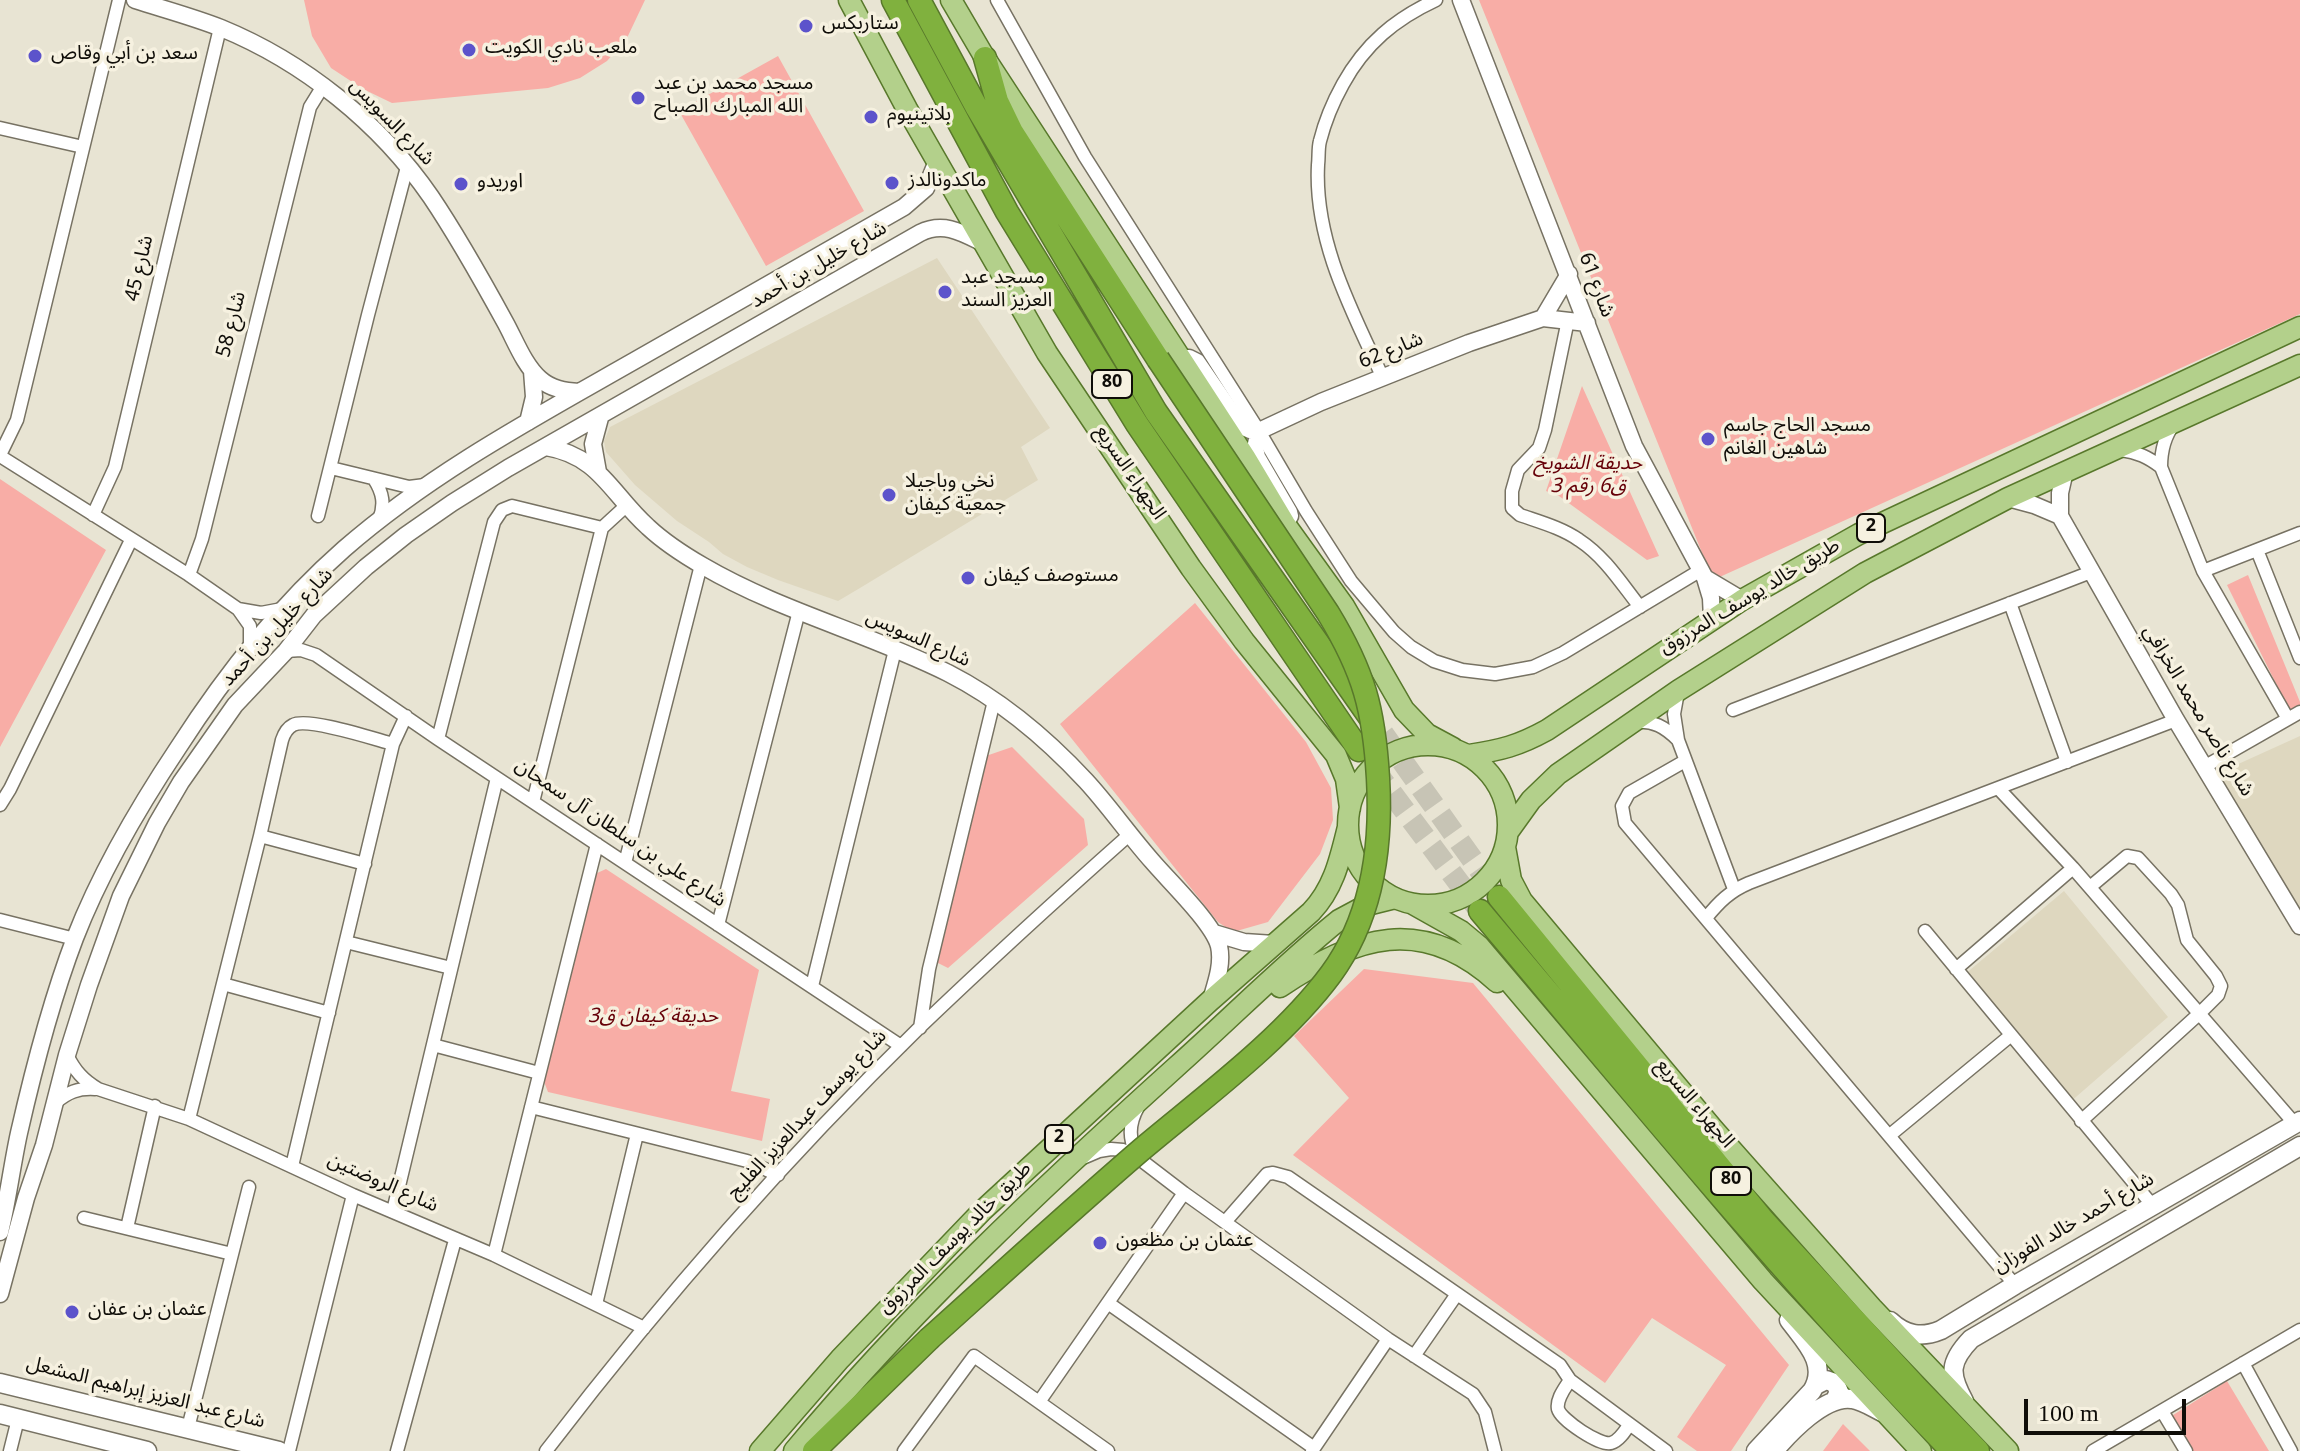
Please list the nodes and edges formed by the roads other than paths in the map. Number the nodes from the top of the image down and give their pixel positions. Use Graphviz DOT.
graph roads {
  1 [pos="119,0"];
  2 [pos="135,0"];
  3 [pos="849,0"];
  4 [pos="893,0"];
  5 [pos="919,0"];
  6 [pos="997,0"];
  7 [pos="1436,0"];
  8 [pos="1461,0"];
  9 [pos="956,6"];
  10 [pos="220,28"];
  11 [pos="985,58"];
  12 [pos="323,86"];
  13 [pos="0,128"];
  14 [pos="83,147"];
  15 [pos="937,161"];
  16 [pos="407,167"];
  17 [pos="904,207"];
  18 [pos="920,233"];
  19 [pos="985,244"];
  20 [pos="1569,274"];
  21 [pos="1543,318"];
  22 [pos="1568,320"];
  23 [pos="1587,323"];
  24 [pos="2300,327"];
  25 [pos="1181,359"];
  26 [pos="635,361"];
  27 [pos="2300,365"];
  28 [pos="532,371"];
  29 [pos="609,375"];
  30 [pos="1383,378"];
  31 [pos="651,387"];
  32 [pos="579,392"];
  33 [pos="625,402"];
  34 [pos="600,418"];
  35 [pos="2179,419"];
  36 [pos="528,422"];
  37 [pos="1259,431"];
  38 [pos="496,441"];
  39 [pos="546,447"];
  40 [pos="2109,452"];
  41 [pos="0,455"];
  42 [pos="2161,467"];
  43 [pos="331,468"];
  44 [pos="508,468"];
  45 [pos="2065,471"];
  46 [pos="598,472"];
  47 [pos="374,479"];
  48 [pos="427,485"];
  49 [pos="2008,498"];
  50 [pos="626,506"];
  51 [pos="93,515"];
  52 [pos="318,516"];
  53 [pos="2060,516"];
  54 [pos="379,521"];
  55 [pos="1285,524"];
  56 [pos="602,528"];
  57 [pos="2300,533"];
  58 [pos="131,540"];
  59 [pos="2257,550"];
  60 [pos="701,565"];
  61 [pos="2203,571"];
  62 [pos="2091,572"];
  63 [pos="1703,574"];
  64 [pos="189,575"];
  65 [pos="297,594"];
  66 [pos="1742,600"];
  67 [pos="2010,603"];
  68 [pos="1640,607"];
  69 [pos="238,609"];
  70 [pos="283,609"];
  71 [pos="799,611"];
  72 [pos="312,618"];
  73 [pos="1712,619"];
  74 [pos="248,649"];
  75 [pos="895,650"];
  76 [pos="286,651"];
  77 [pos="316,655"];
  78 [pos="2300,658"];
  79 [pos="264,672"];
  80 [pos="1679,690"];
  81 [pos="994,701"];
  82 [pos="1733,710"];
  83 [pos="2294,715"];
  84 [pos="406,716"];
  85 [pos="2176,720"];
  86 [pos="1628,723"];
  87 [pos="1383,734"];
  88 [pos="438,739"];
  89 [pos="1678,740"];
  90 [pos="393,744"];
  91 [pos="1359,750"];
  92 [pos="1461,751"];
  93 [pos="1685,761"];
  94 [pos="2067,762"];
  95 [pos="2204,767"];
  96 [pos="497,778"];
  97 [pos="1998,788"];
  98 [pos="533,802"];
  99 [pos="0,805"];
  100 [pos="1349,818"];
  101 [pos="1129,835"];
  102 [pos="260,836"];
  103 [pos="1507,840"];
  104 [pos="597,844"];
  105 [pos="625,863"];
  106 [pos="365,864"];
  107 [pos="2073,868"];
  108 [pos="106,870"];
  109 [pos="128,881"];
  110 [pos="2090,887"];
  111 [pos="1734,889"];
  112 [pos="1499,897"];
  113 [pos="1404,901"];
  114 [pos="1480,911"];
  115 [pos="1706,918"];
  116 [pos="0,920"];
  117 [pos="718,925"];
  118 [pos="2300,926"];
  119 [pos="1925,931"];
  120 [pos="1214,933"];
  121 [pos="75,939"];
  122 [pos="346,942"];
  123 [pos="1274,944"];
  124 [pos="451,968"];
  125 [pos="1956,969"];
  126 [pos="62,974"];
  127 [pos="223,984"];
  128 [pos="89,985"];
  129 [pos="812,986"];
  130 [pos="1211,1000"];
  131 [pos="52,1005"];
  132 [pos="329,1013"];
  133 [pos="2200,1013"];
  134 [pos="78,1016"];
  135 [pos="1226,1022"];
  136 [pos="920,1028"];
  137 [pos="1555,1036"];
  138 [pos="2010,1036"];
  139 [pos="433,1045"];
  140 [pos="901,1046"];
  141 [pos="67,1055"];
  142 [pos="539,1073"];
  143 [pos="98,1089"];
  144 [pos="1146,1094"];
  145 [pos="55,1103"];
  146 [pos="155,1106"];
  147 [pos="531,1107"];
  148 [pos="189,1119"];
  149 [pos="2081,1121"];
  150 [pos="2297,1122"];
  151 [pos="637,1134"];
  152 [pos="1890,1135"];
  153 [pos="2300,1146"];
  154 [pos="16,1152"];
  155 [pos="40,1157"];
  156 [pos="1137,1157"];
  157 [pos="1071,1164"];
  158 [pos="292,1166"];
  159 [pos="778,1175"];
  160 [pos="2208,1175"];
  161 [pos="249,1187"];
  162 [pos="1184,1193"];
  163 [pos="2218,1194"];
  164 [pos="353,1195"];
  165 [pos="2153,1206"];
  166 [pos="393,1211"];
  167 [pos="982,1211"];
  168 [pos="84,1218"];
  169 [pos="1225,1222"];
  170 [pos="127,1228"];
  171 [pos="0,1232"];
  172 [pos="455,1240"];
  173 [pos="232,1254"];
  174 [pos="494,1255"];
  175 [pos="1763,1281"];
  176 [pos="2015,1285"];
  177 [pos="0,1294"];
  178 [pos="1457,1294"];
  179 [pos="1108,1303"];
  180 [pos="596,1304"];
  181 [pos="1872,1308"];
  182 [pos="1958,1320"];
  183 [pos="644,1328"];
  184 [pos="2300,1330"];
  185 [pos="895,1338"];
  186 [pos="1388,1339"];
  187 [pos="1971,1339"];
  188 [pos="1414,1356"];
  189 [pos="2243,1363"];
  190 [pos="1570,1380"];
  191 [pos="0,1383"];
  192 [pos="1816,1385"];
  193 [pos="54,1396"];
  194 [pos="1835,1400"];
  195 [pos="1039,1402"];
  196 [pos="93,1406"];
  197 [pos="2162,1411"];
  198 [pos="1886,1414"];
  199 [pos="9,1417"];
  200 [pos="1973,1417"];
  201 [pos="1629,1425"];
  202 [pos="47,1426"];
  203 [pos="188,1428"];
  204 [pos="89,1436"];
  205 [pos="119,1448"];
  206 [pos="1313,1450"];
  207 [pos="10,1451"];
  208 [pos="147,1451"];
  209 [pos="279,1451"];
  210 [pos="289,1451"];
  211 [pos="397,1451"];
  212 [pos="546,1451"];
  213 [pos="760,1451"];
  214 [pos="794,1451"];
  215 [pos="814,1451"];
  216 [pos="904,1451"];
  217 [pos="1108,1451"];
  218 [pos="1495,1451"];
  219 [pos="1666,1451"];
  220 [pos="1756,1451"];
  221 [pos="1774,1451"];
  222 [pos="1921,1451"];
  223 [pos="1952,1451"];
  224 [pos="1978,1451"];
  225 [pos="2008,1451"];
  226 [pos="2093,1451"];
  227 [pos="2186,1451"];
  228 [pos="2291,1451"];
  1 -- 14 [label="street"];
  2 -- 10 [label="street, شارع السويس"];
  3 -- 15 [label="main road, الجهراء السريع"];
  4 -- 91 [label="highway, الجهراء السريع / 80"];
  5 -- 87 [label="highway, 80"];
  6 -- 37 [label="street"];
  7 -- 30 [label="street"];
  8 -- 20 [label="street, شارع 61"];
  9 -- 11 [label="main road"];
  10 -- 12 [label="street, شارع السويس"];
  10 -- 51 [label="street, شارع 45"];
  11 -- 25 [label="main road"];
  11 -- 215 [label="highway, bridge"];
  12 -- 16 [label="street, شارع السويس"];
  12 -- 64 [label="street, شارع 58"];
  13 -- 14 [label="street"];
  14 -- 41 [label="street"];
  15 -- 17 [label="street, شارع خليل بن أحمد"];
  15 -- 19 [label="main road, الجهراء السريع"];
  16 -- 28 [label="street, شارع السويس"];
  16 -- 43 [label="street"];
  17 -- 18 [label="street"];
  17 -- 26 [label="street, شارع خليل بن أحمد"];
  18 -- 19 [label="street, شارع خليل بن أحمد"];
  18 -- 31 [label="street, شارع خليل بن أحمد"];
  19 -- 100 [label="main road, الجهراء السريع"];
  20 -- 21 [label="street"];
  20 -- 23 [label="street, شارع 61"];
  21 -- 22 [label="street, شارع 62"];
  21 -- 30 [label="street, شارع 62"];
  22 -- 23 [label="street, شارع 62"];
  22 -- 68 [label="street"];
  23 -- 63 [label="street, شارع 61"];
  24 -- 66 [label="main road, طريق خالد يوسف المرزوق / 2"];
  25 -- 37 [label="street"];
  25 -- 55 [label="main road"];
  26 -- 29 [label="street, شارع خليل بن أحمد"];
  26 -- 31 [label="street"];
  27 -- 35 [label="main road, طريق خالد يوسف المرزوق / 2"];
  28 -- 32 [label="street"];
  28 -- 36 [label="street"];
  29 -- 32 [label="street, شارع خليل بن أحمد"];
  29 -- 33 [label="street"];
  30 -- 37 [label="street, شارع 62"];
  31 -- 33 [label="street, شارع خليل بن أحمد"];
  32 -- 36 [label="street, شارع خليل بن أحمد"];
  33 -- 34 [label="street, شارع خليل بن أحمد"];
  34 -- 39 [label="street, شارع خليل بن أحمد"];
  34 -- 46 [label="street"];
  35 -- 40 [label="main road, طريق خالد يوسف المرزوق / 2"];
  35 -- 42 [label="street"];
  36 -- 38 [label="street, شارع خليل بن أحمد"];
  37 -- 55 [label="street"];
  37 -- 68 [label="street"];
  38 -- 44 [label="street"];
  38 -- 48 [label="street, شارع خليل بن أحمد"];
  39 -- 44 [label="street, شارع خليل بن أحمد"];
  39 -- 46 [label="street, شارع السويس"];
  40 -- 42 [label="street"];
  40 -- 45 [label="main road, طريق خالد يوسف المرزوق / 2"];
  41 -- 51 [label="street"];
  42 -- 61 [label="street"];
  43 -- 47 [label="street"];
  43 -- 52 [label="street"];
  44 -- 72 [label="street, شارع خليل بن أحمد"];
  45 -- 49 [label="main road, طريق خالد يوسف المرزوق / 2"];
  45 -- 53 [label="street"];
  46 -- 50 [label="street, شارع السويس"];
  47 -- 48 [label="street"];
  47 -- 54 [label="street"];
  48 -- 54 [label="street, شارع خليل بن أحمد"];
  49 -- 53 [label="street"];
  49 -- 80 [label="main road, طريق خالد يوسف المرزوق / 2"];
  50 -- 56 [label="street"];
  50 -- 60 [label="street, شارع السويس"];
  51 -- 58 [label="street"];
  53 -- 62 [label="street, شارع ناصر محمد الخرافي"];
  54 -- 65 [label="street, شارع خليل بن أحمد"];
  55 -- 92 [label="main road"];
  56 -- 88 [label="street"];
  56 -- 98 [label="street"];
  57 -- 59 [label="street"];
  58 -- 64 [label="street"];
  58 -- 99 [label="street"];
  59 -- 61 [label="street"];
  59 -- 78 [label="street"];
  60 -- 71 [label="street, شارع السويس"];
  60 -- 105 [label="street"];
  61 -- 83 [label="street"];
  62 -- 67 [label="street"];
  62 -- 85 [label="street, شارع ناصر محمد الخرافي"];
  63 -- 66 [label="street"];
  63 -- 68 [label="street"];
  63 -- 73 [label="street, شارع 61"];
  64 -- 69 [label="street"];
  65 -- 70 [label="street, شارع خليل بن أحمد"];
  65 -- 72 [label="street"];
  66 -- 73 [label="main road, طريق خالد يوسف المرزوق / 2"];
  67 -- 82 [label="street"];
  67 -- 94 [label="street"];
  69 -- 70 [label="street"];
  69 -- 74 [label="street"];
  70 -- 74 [label="street, شارع خليل بن أحمد"];
  71 -- 75 [label="street, شارع السويس"];
  71 -- 117 [label="street"];
  72 -- 76 [label="street, شارع خليل بن أحمد"];
  72 -- 77 [label="street"];
  73 -- 92 [label="main road, طريق خالد يوسف المرزوق / 2"];
  74 -- 79 [label="street"];
  74 -- 108 [label="street, شارع خليل بن أحمد"];
  75 -- 81 [label="street, شارع السويس"];
  75 -- 129 [label="street"];
  76 -- 77 [label="street, شارع علي بن سلطان آل سمحان"];
  76 -- 79 [label="street, شارع خليل بن أحمد"];
  77 -- 84 [label="street, شارع علي بن سلطان آل سمحان"];
  79 -- 109 [label="street, شارع خليل بن أحمد"];
  80 -- 86 [label="main road, طريق خالد يوسف المرزوق / 2"];
  80 -- 89 [label="street"];
  81 -- 101 [label="street, شارع السويس"];
  81 -- 136 [label="street"];
  83 -- 95 [label="street"];
  84 -- 88 [label="street, شارع علي بن سلطان آل سمحان"];
  84 -- 90 [label="street"];
  85 -- 94 [label="street"];
  85 -- 95 [label="street, شارع ناصر محمد الخرافي"];
  86 -- 89 [label="street"];
  86 -- 103 [label="main road, طريق خالد يوسف المرزوق / 2"];
  88 -- 96 [label="street, شارع علي بن سلطان آل سمحان"];
  89 -- 93 [label="street"];
  90 -- 102 [label="street"];
  90 -- 106 [label="street"];
  92 -- 100 [label="main road"];
  92 -- 103 [label="main road"];
  93 -- 111 [label="street"];
  93 -- 115 [label="street"];
  94 -- 97 [label="street"];
  95 -- 118 [label="street, شارع ناصر محمد الخرافي"];
  96 -- 98 [label="street, شارع علي بن سلطان آل سمحان"];
  96 -- 124 [label="street"];
  97 -- 107 [label="street"];
  97 -- 111 [label="street"];
  98 -- 104 [label="street, شارع علي بن سلطان آل سمحان"];
  100 -- 113 [label="main road"];
  100 -- 123 [label="main road, طريق خالد يوسف المرزوق / 2"];
  101 -- 120 [label="street, شارع السويس"];
  101 -- 136 [label="street, شارع يوسف عبدالعزيز الفليج"];
  102 -- 106 [label="street"];
  102 -- 127 [label="street"];
  103 -- 113 [label="main road"];
  103 -- 181 [label="main road, الجهراء السريع"];
  104 -- 105 [label="street, شارع علي بن سلطان آل سمحان"];
  104 -- 142 [label="street"];
  105 -- 117 [label="street, شارع علي بن سلطان آل سمحان"];
  106 -- 122 [label="street"];
  107 -- 110 [label="street"];
  107 -- 125 [label="street"];
  108 -- 109 [label="street"];
  108 -- 121 [label="street, شارع خليل بن أحمد"];
  109 -- 128 [label="street, شارع خليل بن أحمد"];
  110 -- 133 [label="street"];
  110 -- 133 [label="street"];
  111 -- 115 [label="street"];
  112 -- 224 [label="highway, الجهراء السريع / 80"];
  113 -- 135 [label="main road, طريق خالد يوسف المرزوق / 2"];
  113 -- 137 [label="main road"];
  114 -- 223 [label="highway, الجهراء السريع / 80"];
  115 -- 152 [label="street"];
  116 -- 121 [label="street"];
  117 -- 129 [label="street, شارع علي بن سلطان آل سمحان"];
  119 -- 125 [label="street"];
  120 -- 123 [label="street"];
  120 -- 130 [label="street"];
  121 -- 126 [label="street, شارع خليل بن أحمد"];
  122 -- 124 [label="street"];
  122 -- 132 [label="street"];
  123 -- 130 [label="main road, طريق خالد يوسف المرزوق / 2"];
  124 -- 139 [label="street"];
  125 -- 138 [label="street"];
  126 -- 128 [label="street"];
  126 -- 131 [label="street, شارع خليل بن أحمد"];
  127 -- 132 [label="street"];
  127 -- 148 [label="street"];
  128 -- 134 [label="street, شارع خليل بن أحمد"];
  129 -- 140 [label="street, شارع علي بن سلطان آل سمحان"];
  130 -- 167 [label="main road, طريق خالد يوسف المرزوق / 2"];
  131 -- 134 [label="street"];
  131 -- 154 [label="street, شارع خليل بن أحمد"];
  132 -- 158 [label="street"];
  133 -- 149 [label="street"];
  133 -- 150 [label="street"];
  134 -- 141 [label="street, شارع خليل بن أحمد"];
  135 -- 137 [label="main road"];
  135 -- 144 [label="main road, طريق خالد يوسف المرزوق / 2"];
  136 -- 140 [label="street, شارع يوسف عبدالعزيز الفليج"];
  137 -- 175 [label="main road"];
  138 -- 149 [label="street"];
  138 -- 152 [label="street"];
  139 -- 142 [label="street"];
  139 -- 166 [label="street"];
  140 -- 159 [label="street, شارع يوسف عبدالعزيز الفليج"];
  141 -- 143 [label="street, شارع الروضتين"];
  141 -- 145 [label="street, شارع خليل بن أحمد"];
  142 -- 147 [label="street"];
  143 -- 145 [label="street"];
  143 -- 146 [label="street, شارع الروضتين"];
  144 -- 156 [label="street"];
  144 -- 157 [label="main road, طريق خالد يوسف المرزوق / 2"];
  145 -- 155 [label="street, شارع خليل بن أحمد"];
  146 -- 148 [label="street, شارع الروضتين"];
  146 -- 170 [label="street"];
  147 -- 151 [label="street"];
  147 -- 174 [label="street"];
  148 -- 158 [label="street, شارع الروضتين"];
  149 -- 165 [label="street"];
  150 -- 160 [label="main road, شارع أحمد خالد الفوزان"];
  151 -- 159 [label="street"];
  151 -- 180 [label="street"];
  152 -- 176 [label="street"];
  153 -- 163 [label="main road"];
  154 -- 155 [label="street"];
  154 -- 171 [label="street, شارع خليل بن أحمد"];
  155 -- 177 [label="street, شارع خليل بن أحمد"];
  156 -- 157 [label="street"];
  156 -- 162 [label="street"];
  157 -- 185 [label="main road, طريق خالد يوسف المرزوق / 2"];
  158 -- 164 [label="street, شارع الروضتين"];
  159 -- 183 [label="street, شارع يوسف عبدالعزيز الفليج"];
  160 -- 163 [label="main road"];
  160 -- 165 [label="main road, شارع أحمد خالد الفوزان"];
  161 -- 173 [label="street"];
  162 -- 169 [label="street"];
  162 -- 179 [label="street"];
  163 -- 187 [label="main road"];
  164 -- 166 [label="street, شارع الروضتين"];
  164 -- 210 [label="street"];
  165 -- 176 [label="main road, شارع أحمد خالد الفوزان"];
  166 -- 172 [label="street, شارع الروضتين"];
  167 -- 185 [label="main road"];
  167 -- 213 [label="main road, طريق خالد يوسف المرزوق / 2"];
  168 -- 170 [label="street"];
  169 -- 178 [label="street"];
  169 -- 186 [label="street"];
  170 -- 173 [label="street"];
  172 -- 174 [label="street, شارع الروضتين"];
  172 -- 211 [label="street"];
  173 -- 203 [label="street"];
  174 -- 180 [label="street, شارع الروضتين"];
  175 -- 192 [label="main road"];
  175 -- 198 [label="main road"];
  176 -- 182 [label="main road, شارع أحمد خالد الفوزان"];
  178 -- 188 [label="street"];
  178 -- 190 [label="street"];
  179 -- 195 [label="street"];
  179 -- 206 [label="street"];
  180 -- 183 [label="street, شارع الروضتين"];
  181 -- 182 [label="main road, شارع أحمد خالد الفوزان"];
  181 -- 200 [label="main road, الجهراء السريع"];
  182 -- 187 [label="main road"];
  183 -- 212 [label="street, شارع يوسف عبدالعزيز الفليج"];
  184 -- 189 [label="street"];
  185 -- 214 [label="main road, طريق خالد يوسف المرزوق / 2"];
  186 -- 188 [label="street"];
  186 -- 206 [label="street"];
  187 -- 200 [label="main road"];
  188 -- 218 [label="street"];
  189 -- 197 [label="street"];
  189 -- 228 [label="street"];
  190 -- 201 [label="street"];
  190 -- 201 [label="street"];
  191 -- 193 [label="main road, شارع عبد العزيز إبراهيم المشعل"];
  192 -- 194 [label="main road"];
  192 -- 220 [label="main road"];
  193 -- 196 [label="main road, شارع عبد العزيز إبراهيم المشعل"];
  193 -- 202 [label="main road"];
  194 -- 198 [label="main road"];
  194 -- 221 [label="main road"];
  195 -- 216 [label="street"];
  195 -- 217 [label="street"];
  196 -- 203 [label="main road, شارع عبد العزيز إبراهيم المشعل"];
  196 -- 204 [label="main road"];
  197 -- 226 [label="street"];
  197 -- 227 [label="street"];
  198 -- 222 [label="main road"];
  199 -- 202 [label="main road"];
  199 -- 207 [label="street"];
  200 -- 225 [label="main road, الجهراء السريع"];
  201 -- 219 [label="street"];
  202 -- 204 [label="main road"];
  203 -- 209 [label="main road, شارع عبد العزيز إبراهيم المشعل"];
  204 -- 205 [label="main road"];
  205 -- 208 [label="main road"];
}
